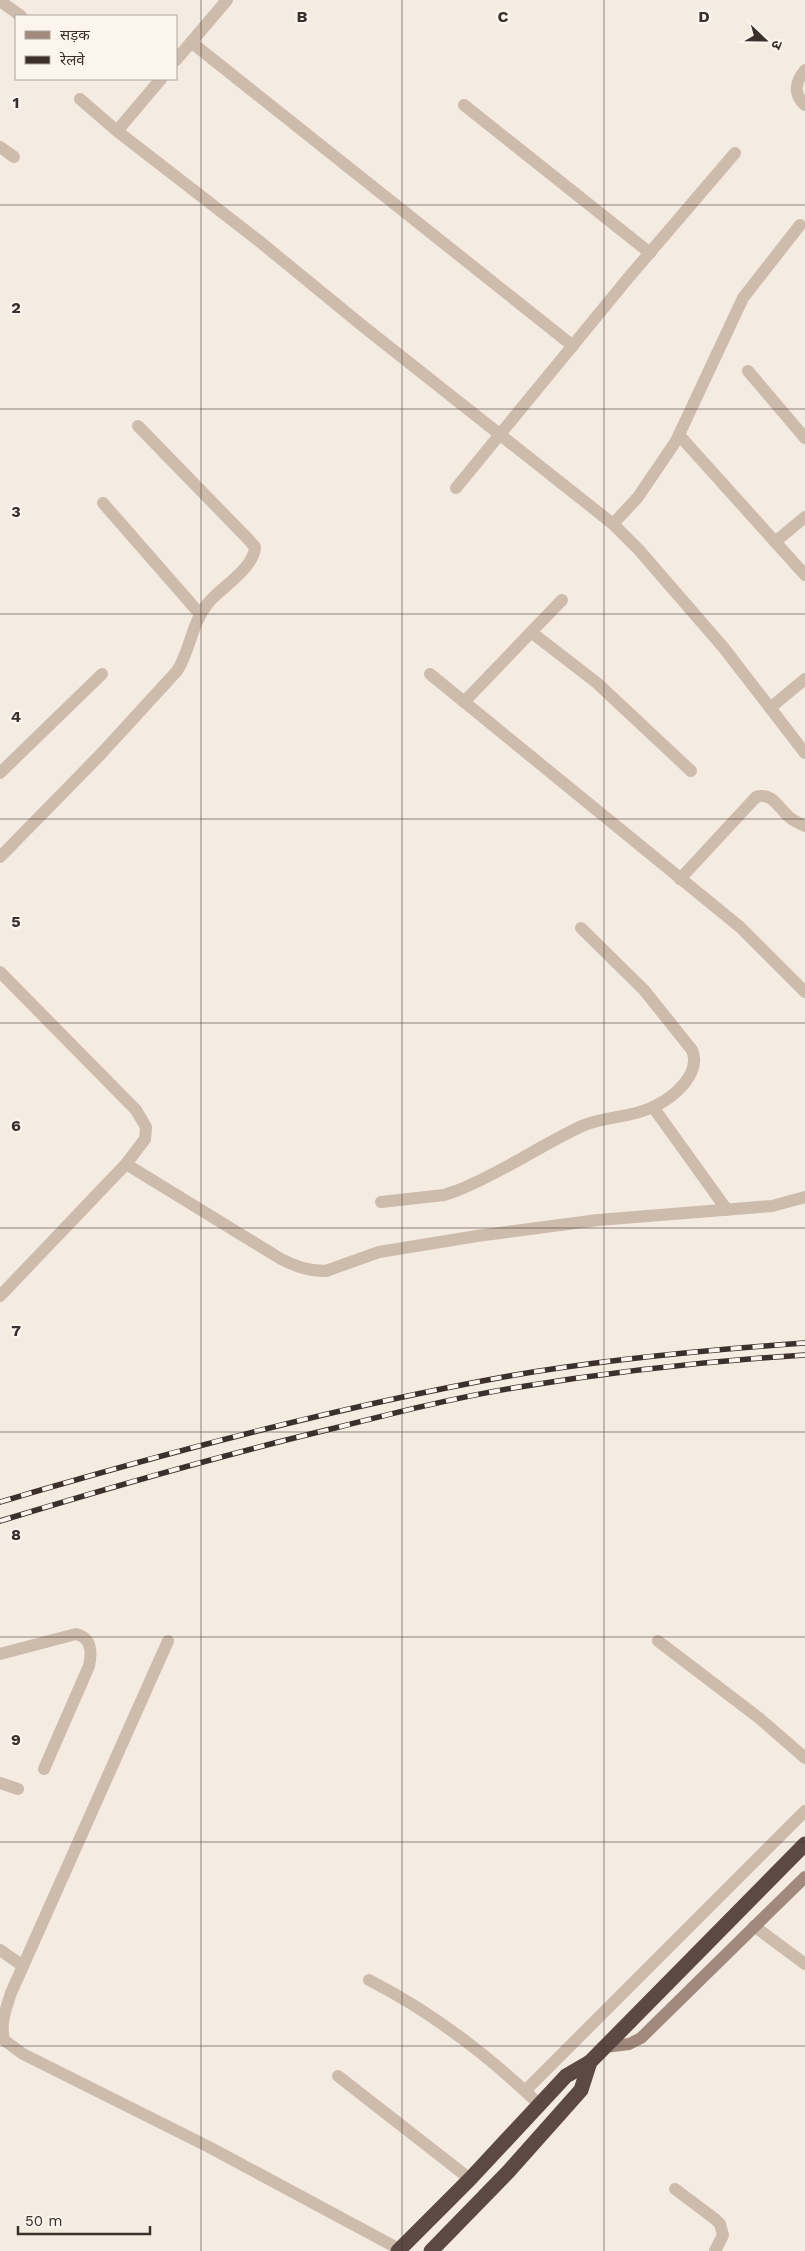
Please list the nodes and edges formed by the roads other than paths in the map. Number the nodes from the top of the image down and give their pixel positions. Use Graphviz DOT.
graph roads {
  1 [pos="227,0"];
  2 [pos="0,1"];
  3 [pos="21,15"];
  4 [pos="191,42"];
  5 [pos="178,58"];
  6 [pos="805,70"];
  7 [pos="160,80"];
  8 [pos="80,99"];
  9 [pos="805,105"];
  10 [pos="464,106"];
  11 [pos="117,131"];
  12 [pos="0,147"];
  13 [pos="735,153"];
  14 [pos="14,157"];
  15 [pos="800,225"];
  16 [pos="650,252"];
  17 [pos="573,346"];
  18 [pos="748,371"];
  19 [pos="138,426"];
  20 [pos="500,434"];
  21 [pos="679,435"];
  22 [pos="805,438"];
  23 [pos="456,488"];
  24 [pos="102,503"];
  25 [pos="805,517"];
  26 [pos="613,524"];
  27 [pos="775,542"];
  28 [pos="805,575"];
  29 [pos="562,600"];
  30 [pos="200,614"];
  31 [pos="531,632"];
  32 [pos="102,674"];
  33 [pos="430,674"];
  34 [pos="805,679"];
  35 [pos="464,702"];
  36 [pos="770,708"];
  37 [pos="805,753"];
  38 [pos="691,771"];
  39 [pos="0,773"];
  40 [pos="805,826"];
  41 [pos="0,858"];
  42 [pos="680,879"];
  43 [pos="581,928"];
  44 [pos="0,972"];
  45 [pos="805,992"];
  46 [pos="653,1107"];
  47 [pos="126,1164"];
  48 [pos="805,1197"];
  49 [pos="381,1202"];
  50 [pos="727,1210"];
  51 [pos="0,1296"];
  52 [pos="168,1641"];
  53 [pos="658,1641"];
  54 [pos="0,1654"];
  55 [pos="805,1758"];
  56 [pos="44,1769"];
  57 [pos="0,1783"];
  58 [pos="18,1789"];
  59 [pos="805,1811"];
  60 [pos="805,1844"];
  61 [pos="805,1877"];
  62 [pos="754,1926"];
  63 [pos="0,1950"];
  64 [pos="805,1964"];
  65 [pos="23,1966"];
  66 [pos="369,1980"];
  67 [pos="605,2047"];
  68 [pos="590,2062"];
  69 [pos="338,2076"];
  70 [pos="525,2091"];
  71 [pos="540,2104"];
  72 [pos="470,2179"];
  73 [pos="675,2189"];
  74 [pos="398,2250"];
  75 [pos="431,2251"];
  76 [pos="715,2251"];
  1 -- 4 [label="street"];
  2 -- 3 [label="street"];
  4 -- 5 [label="street"];
  4 -- 17 [label="street"];
  6 -- 9 [label="street"];
  7 -- 11 [label="street"];
  8 -- 11 [label="street"];
  10 -- 16 [label="street"];
  11 -- 20 [label="street"];
  12 -- 14 [label="street"];
  13 -- 16 [label="street"];
  15 -- 21 [label="street"];
  16 -- 17 [label="street"];
  17 -- 20 [label="street"];
  18 -- 22 [label="street"];
  19 -- 30 [label="street"];
  20 -- 23 [label="street"];
  20 -- 26 [label="street"];
  21 -- 26 [label="street"];
  21 -- 27 [label="street"];
  24 -- 30 [label="street"];
  25 -- 27 [label="street"];
  26 -- 36 [label="street"];
  27 -- 28 [label="street"];
  29 -- 31 [label="street"];
  30 -- 41 [label="street"];
  31 -- 35 [label="street"];
  31 -- 38 [label="street"];
  32 -- 39 [label="street"];
  33 -- 35 [label="street"];
  34 -- 36 [label="street"];
  35 -- 42 [label="street"];
  36 -- 37 [label="street"];
  40 -- 42 [label="street"];
  42 -- 45 [label="street"];
  43 -- 46 [label="street"];
  44 -- 47 [label="street"];
  46 -- 49 [label="street"];
  46 -- 50 [label="street"];
  47 -- 50 [label="street"];
  47 -- 51 [label="street"];
  48 -- 50 [label="street"];
  52 -- 65 [label="street"];
  53 -- 55 [label="street"];
  54 -- 56 [label="street"];
  57 -- 58 [label="street"];
  59 -- 70 [label="street"];
  60 -- 67 [label="highway"];
  61 -- 62 [label="street"];
  62 -- 64 [label="street"];
  62 -- 67 [label="street"];
  63 -- 65 [label="street"];
  65 -- 74 [label="street"];
  66 -- 70 [label="street"];
  67 -- 68 [label="highway"];
  68 -- 71 [label="highway"];
  68 -- 75 [label="highway"];
  69 -- 72 [label="street"];
  70 -- 71 [label="street"];
  71 -- 72 [label="highway"];
  72 -- 74 [label="highway"];
  73 -- 76 [label="street"];
}
